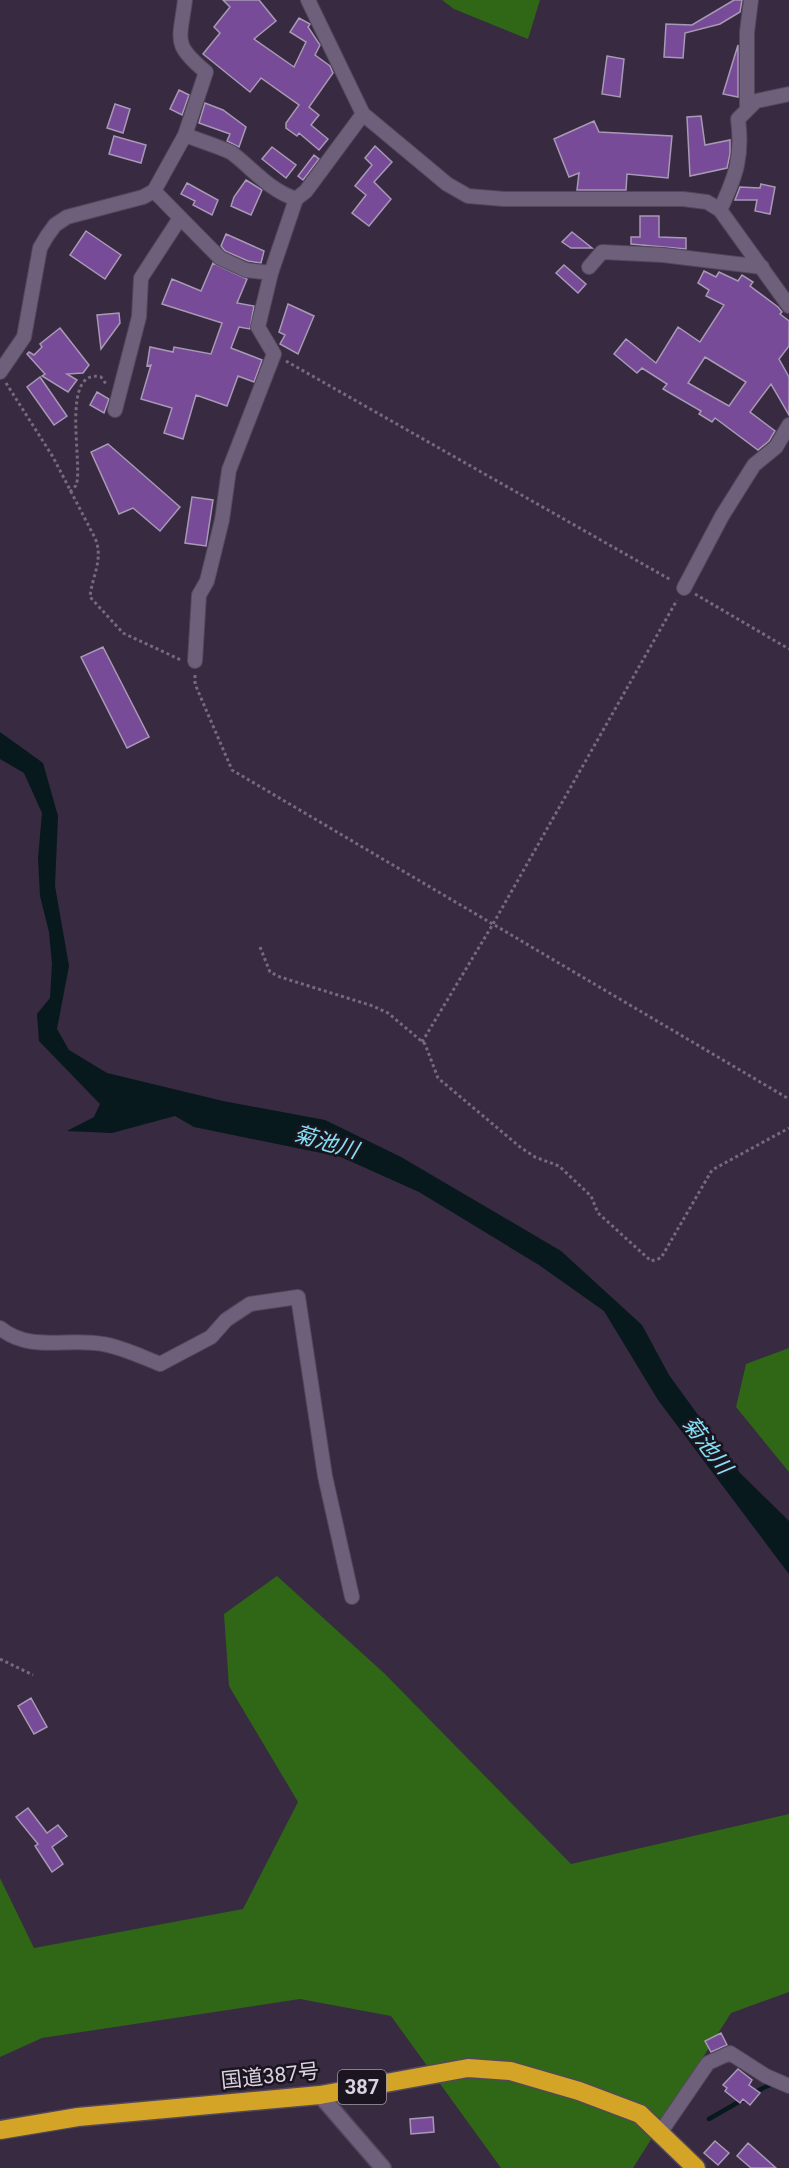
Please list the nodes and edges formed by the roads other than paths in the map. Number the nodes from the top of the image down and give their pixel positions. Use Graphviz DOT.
graph roads {
  1 [pos="185,0"];
  2 [pos="308,0"];
  3 [pos="751,0"];
  4 [pos="789,94"];
  5 [pos="747,106"];
  6 [pos="363,114"];
  7 [pos="185,135"];
  8 [pos="154,191"];
  9 [pos="296,199"];
  10 [pos="720,210"];
  11 [pos="180,218"];
  12 [pos="589,267"];
  13 [pos="762,267"];
  14 [pos="271,273"];
  15 [pos="789,306"];
  16 [pos="0,373"];
  17 [pos="115,410"];
  18 [pos="789,425"];
  19 [pos="684,588"];
  20 [pos="195,661"];
  21 [pos="0,1328"];
  22 [pos="352,1597"];
  23 [pos="789,2086"];
  24 [pos="320,2095"];
  25 [pos="0,2130"];
  26 [pos="660,2133"];
  27 [pos="383,2168"];
  28 [pos="696,2168"];
  1 -- 7 [label="street"];
  2 -- 6 [label="street"];
  3 -- 5 [label="street"];
  4 -- 5 [label="street"];
  5 -- 10 [label="street"];
  6 -- 9 [label="street"];
  6 -- 10 [label="street"];
  7 -- 8 [label="street"];
  7 -- 9 [label="street"];
  8 -- 11 [label="street"];
  8 -- 16 [label="street"];
  9 -- 14 [label="street"];
  10 -- 13 [label="street"];
  11 -- 14 [label="street"];
  11 -- 17 [label="street"];
  12 -- 13 [label="street"];
  13 -- 15 [label="street"];
  14 -- 20 [label="street"];
  18 -- 19 [label="street"];
  21 -- 22 [label="street"];
  23 -- 26 [label="street"];
  24 -- 25 [label="highway, 国道387号 / 387"];
  24 -- 26 [label="highway, 国道387号 / 387"];
  24 -- 27 [label="street"];
  26 -- 28 [label="highway, 国道387号 / 387"];
}
